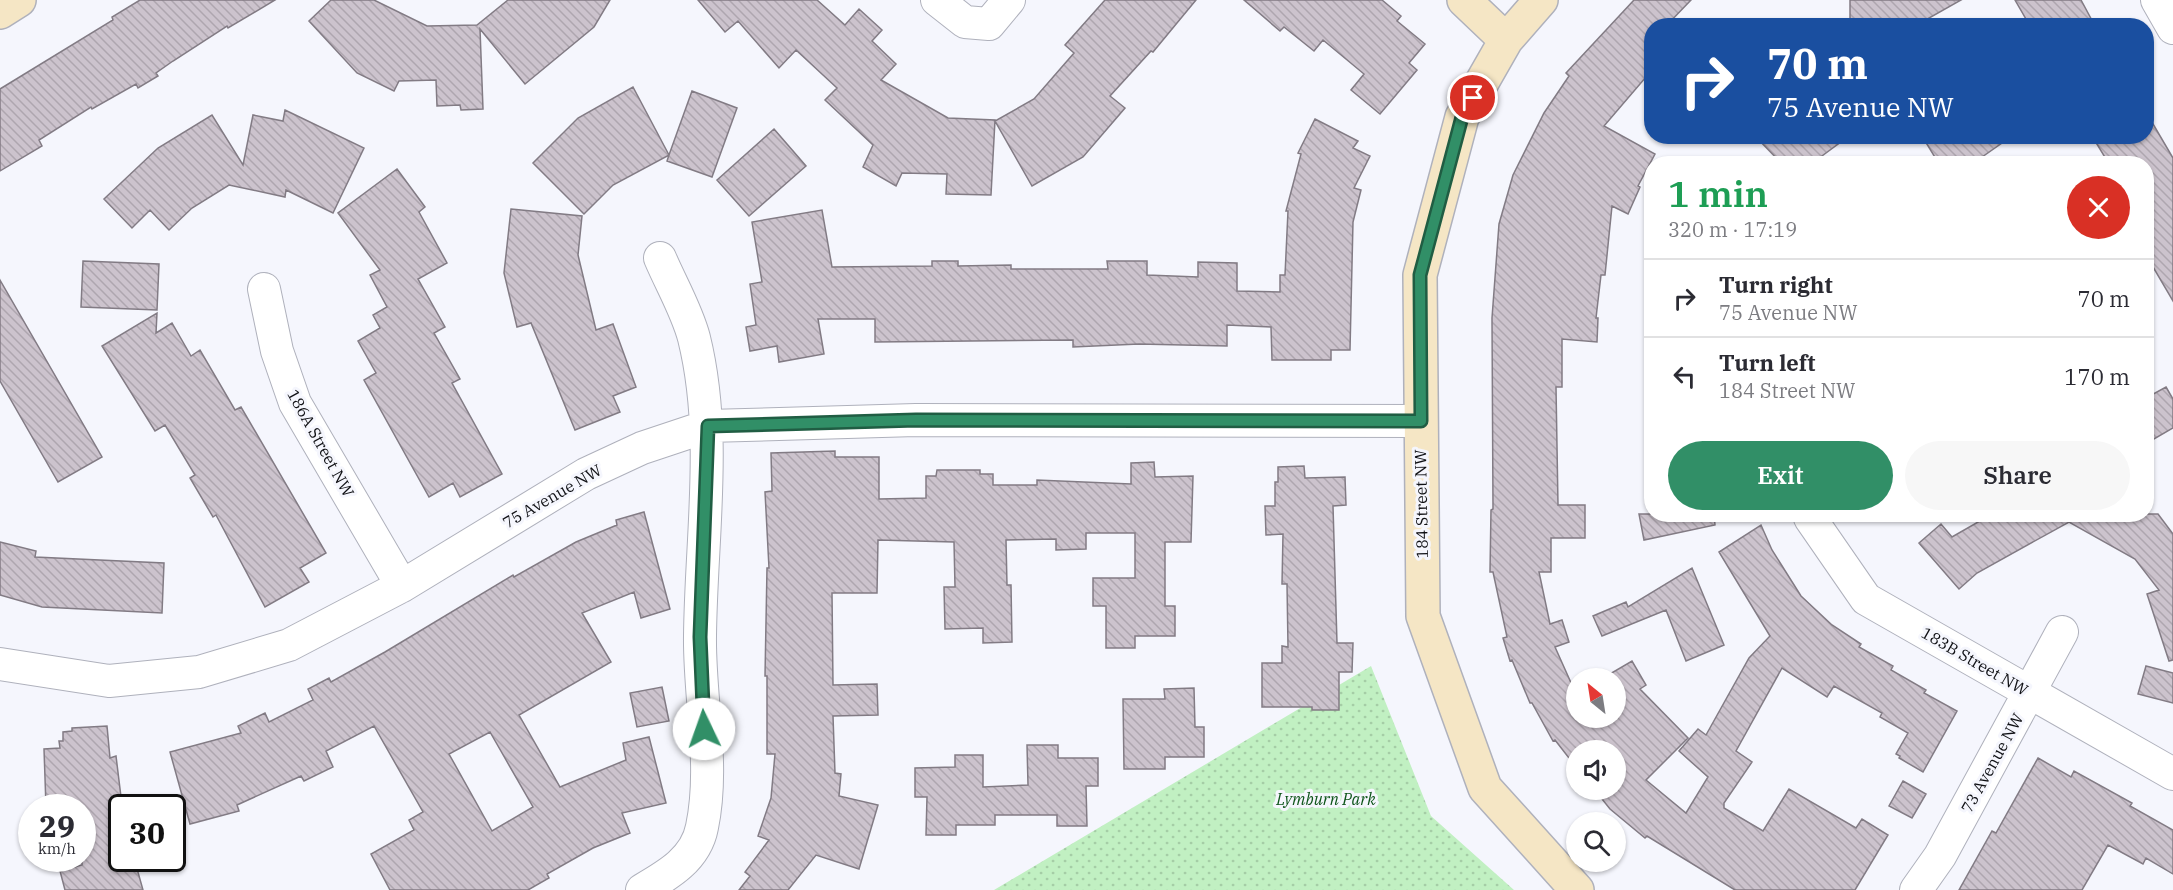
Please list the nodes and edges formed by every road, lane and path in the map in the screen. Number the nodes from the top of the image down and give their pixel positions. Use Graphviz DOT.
graph roads {
  1 [pos="19,0"];
  2 [pos="937,0"];
  3 [pos="1009,0"];
  4 [pos="1464,0"];
  5 [pos="1541,0"];
  6 [pos="2157,0"];
  7 [pos="0,12"];
  8 [pos="2173,28"];
  9 [pos="1506,40"];
  10 [pos="660,258"];
  11 [pos="264,289"];
  12 [pos="1421,421"];
  13 [pos="708,426"];
  14 [pos="1815,522"];
  15 [pos="402,586"];
  16 [pos="2062,632"];
  17 [pos="0,664"];
  18 [pos="2030,693"];
  19 [pos="2173,774"];
  20 [pos="642,890"];
  21 [pos="1577,890"];
  22 [pos="1916,890"];
  1 -- 7 [label="street"];
  2 -- 3 [label="street"];
  4 -- 9 [label="street"];
  5 -- 9 [label="street, 184 Street NW"];
  6 -- 8 [label="street"];
  9 -- 12 [label="street, 184 Street NW"];
  10 -- 13 [label="street"];
  11 -- 15 [label="street, 186A Street NW"];
  12 -- 13 [label="street, 75 Avenue NW"];
  12 -- 21 [label="street, 184 Street NW"];
  13 -- 15 [label="street, 75 Avenue NW"];
  13 -- 20 [label="street"];
  14 -- 18 [label="street, 183B Street NW"];
  15 -- 17 [label="street, 75 Avenue NW"];
  16 -- 18 [label="street, 73 Avenue NW"];
  18 -- 19 [label="street, 183B Street NW"];
  18 -- 22 [label="street, 73 Avenue NW"];
}
